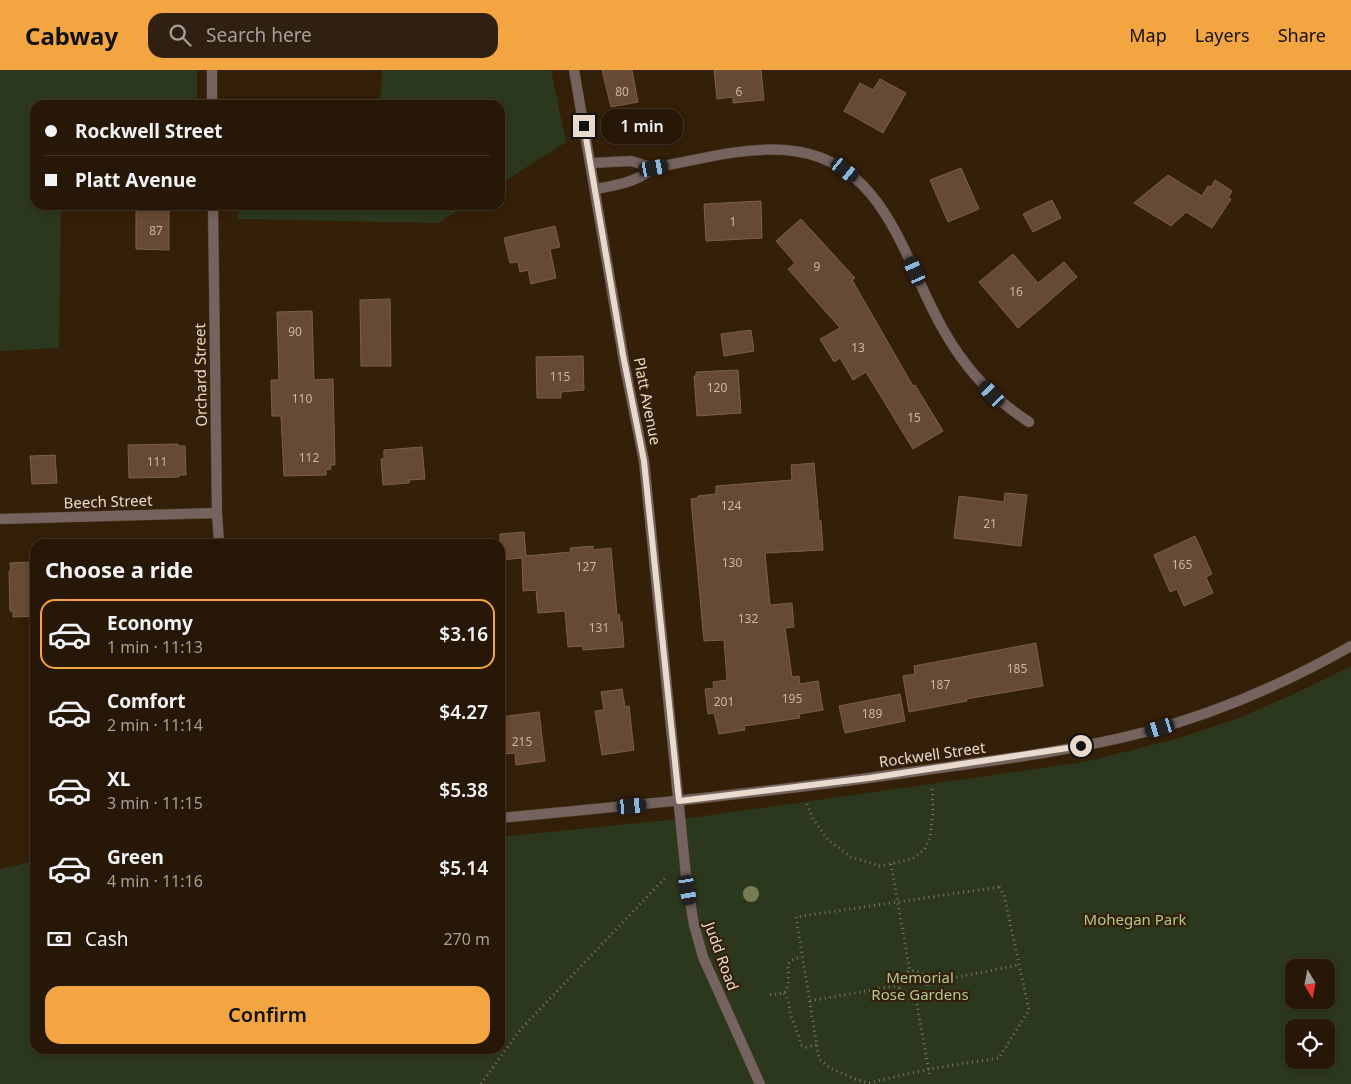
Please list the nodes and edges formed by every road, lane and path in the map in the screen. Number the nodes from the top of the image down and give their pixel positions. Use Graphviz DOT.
graph roads {
  1 [pos="212,70"];
  2 [pos="574,70"];
  3 [pos="212,100"];
  4 [pos="591,163"];
  5 [pos="654,168"];
  6 [pos="596,189"];
  7 [pos="213,210"];
  8 [pos="1029,422"];
  9 [pos="217,513"];
  10 [pos="0,519"];
  11 [pos="219,539"];
  12 [pos="1351,646"];
  13 [pos="932,769"];
  14 [pos="803,786"];
  15 [pos="679,801"];
  16 [pos="505,818"];
  17 [pos="684,858"];
  18 [pos="891,864"];
  19 [pos="898,902"];
  20 [pos="799,958"];
  21 [pos="1019,966"];
  22 [pos="910,972"];
  23 [pos="927,983"];
  24 [pos="900,985"];
  25 [pos="784,993"];
  26 [pos="770,995"];
  27 [pos="916,999"];
  28 [pos="810,1001"];
  29 [pos="817,1045"];
  30 [pos="505,1051"];
  31 [pos="503,1054"];
  32 [pos="928,1069"];
  33 [pos="930,1077"];
  34 [pos="481,1084"];
  35 [pos="760,1084"];
  1 -- 3 [label="street"];
  2 -- 4 [label="street, Platt Avenue"];
  4 -- 5 [label="street"];
  4 -- 6 [label="street, Platt Avenue"];
  5 -- 6 [label="street"];
  5 -- 8 [label="street"];
  6 -- 15 [label="street, Platt Avenue"];
  7 -- 9 [label="street, Orchard Street"];
  9 -- 10 [label="street, Beech Street"];
  9 -- 11 [label="street, Orchard Street"];
  12 -- 13 [label="street, Rockwell Street"];
  13 -- 14 [label="street, Rockwell Street"];
  13 -- 18 [label="path"];
  14 -- 15 [label="street, Rockwell Street"];
  14 -- 18 [label="path"];
  15 -- 16 [label="street, Rockwell Street"];
  15 -- 17 [label="street, Judd Road"];
  17 -- 30 [label="path"];
  17 -- 35 [label="street, Judd Road"];
  18 -- 19 [label="path"];
  19 -- 21 [label="path"];
  19 -- 22 [label="path"];
  19 -- 28 [label="path"];
  20 -- 25 [label="path"];
  21 -- 23 [label="path"];
  21 -- 32 [label="path"];
  22 -- 23 [label="path"];
  22 -- 24 [label="path"];
  23 -- 27 [label="path"];
  24 -- 27 [label="path"];
  24 -- 28 [label="path"];
  25 -- 26 [label="path"];
  25 -- 29 [label="path"];
  27 -- 32 [label="path"];
  28 -- 29 [label="path"];
  29 -- 32 [label="path"];
  31 -- 34 [label="path"];
  32 -- 33 [label="path"];
}
